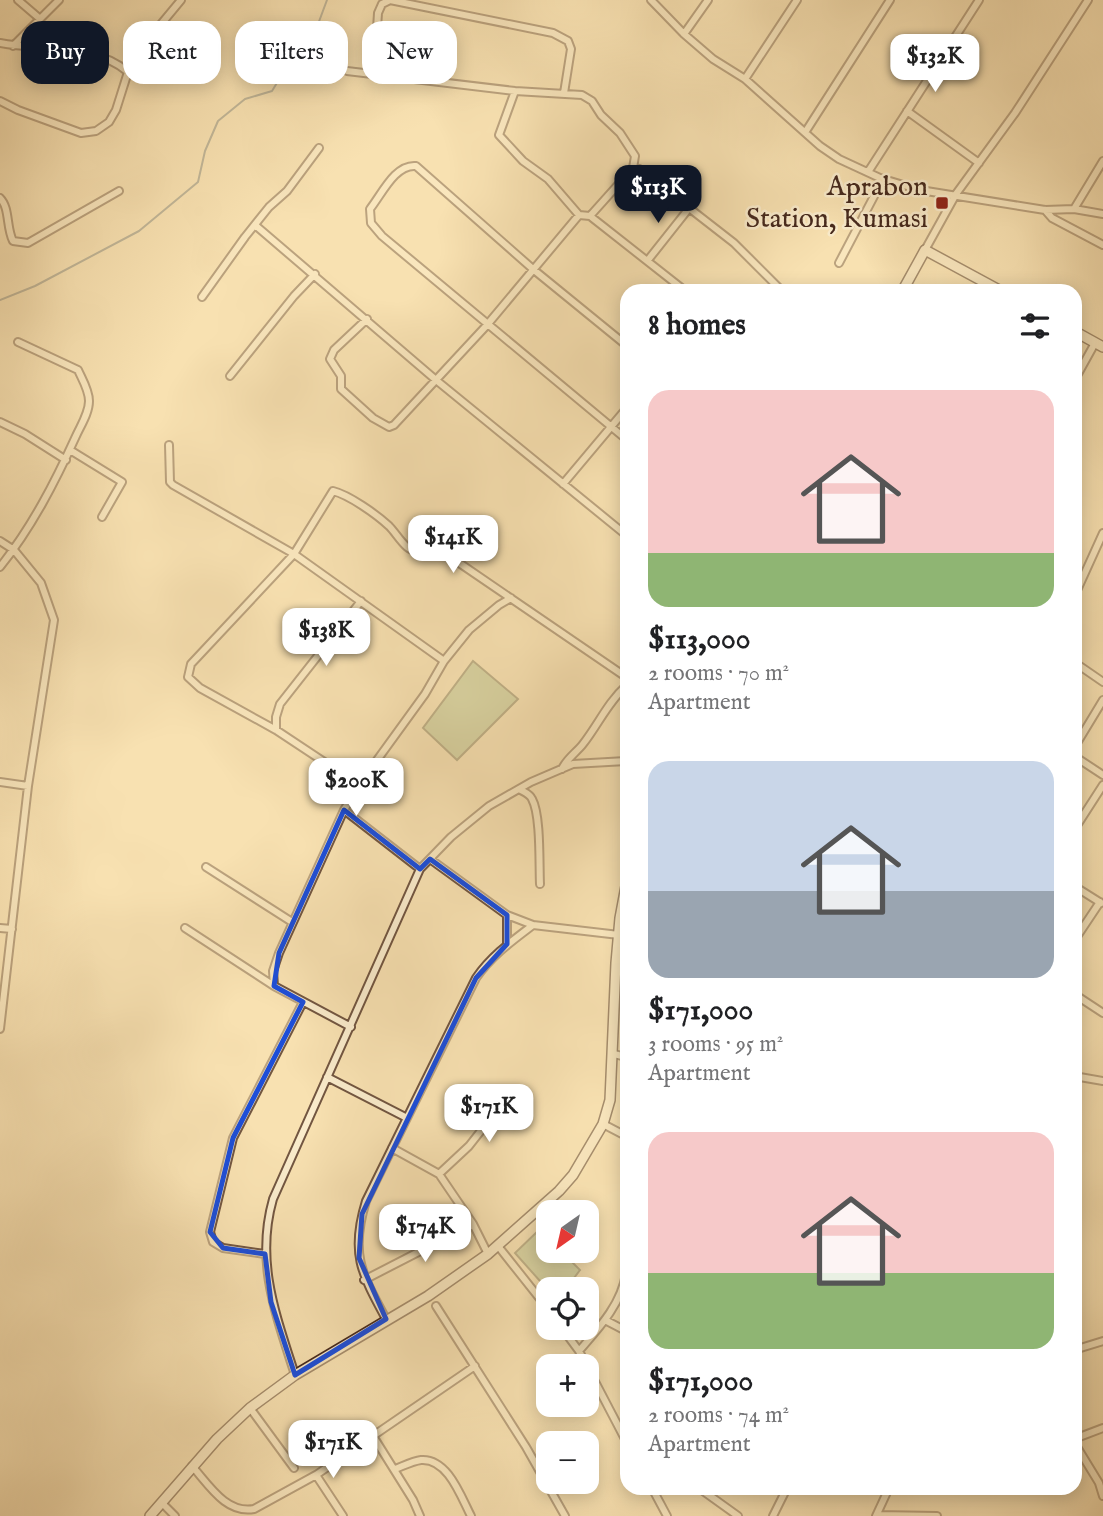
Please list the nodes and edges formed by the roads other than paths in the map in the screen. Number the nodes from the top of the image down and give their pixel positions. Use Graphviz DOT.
graph roads {
  1 [pos="18,0"];
  2 [pos="59,0"];
  3 [pos="181,0"];
  4 [pos="651,0"];
  5 [pos="708,0"];
  6 [pos="797,0"];
  7 [pos="890,0"];
  8 [pos="979,0"];
  9 [pos="1088,0"];
  10 [pos="39,18"];
  11 [pos="164,21"];
  12 [pos="377,21"];
  13 [pos="684,34"];
  14 [pos="0,43"];
  15 [pos="12,46"];
  16 [pos="123,68"];
  17 [pos="745,79"];
  18 [pos="124,84"];
  19 [pos="457,84"];
  20 [pos="515,91"];
  21 [pos="564,93"];
  22 [pos="0,101"];
  23 [pos="907,111"];
  24 [pos="806,131"];
  25 [pos="319,148"];
  26 [pos="1103,161"];
  27 [pos="979,163"];
  28 [pos="633,168"];
  29 [pos="868,172"];
  30 [pos="883,179"];
  31 [pos="119,191"];
  32 [pos="956,194"];
  33 [pos="0,198"];
  34 [pos="690,207"];
  35 [pos="1074,209"];
  36 [pos="1045,210"];
  37 [pos="1103,214"];
  38 [pos="579,215"];
  39 [pos="590,216"];
  40 [pos="7,225"];
  41 [pos="255,225"];
  42 [pos="0,236"];
  43 [pos="1103,245"];
  44 [pos="925,250"];
  45 [pos="648,260"];
  46 [pos="839,263"];
  47 [pos="534,270"];
  48 [pos="315,274"];
  49 [pos="677,284"];
  50 [pos="775,284"];
  51 [pos="906,284"];
  52 [pos="988,284"];
  53 [pos="202,297"];
  54 [pos="367,319"];
  55 [pos="487,325"];
  56 [pos="1082,335"];
  57 [pos="620,340"];
  58 [pos="18,342"];
  59 [pos="1099,345"];
  60 [pos="1082,369"];
  61 [pos="230,376"];
  62 [pos="436,380"];
  63 [pos="620,417"];
  64 [pos="0,422"];
  65 [pos="612,427"];
  66 [pos="620,434"];
  67 [pos="169,446"];
  68 [pos="70,450"];
  69 [pos="66,460"];
  70 [pos="563,484"];
  71 [pos="102,517"];
  72 [pos="620,530"];
  73 [pos="1103,533"];
  74 [pos="0,541"];
  75 [pos="14,550"];
  76 [pos="294,554"];
  77 [pos="0,567"];
  78 [pos="1082,579"];
  79 [pos="498,589"];
  80 [pos="511,598"];
  81 [pos="361,601"];
  82 [pos="499,605"];
  83 [pos="444,661"];
  84 [pos="1082,668"];
  85 [pos="620,673"];
  86 [pos="1103,682"];
  87 [pos="620,692"];
  88 [pos="1103,700"];
  89 [pos="276,730"];
  90 [pos="1082,735"];
  91 [pos="620,761"];
  92 [pos="1082,762"];
  93 [pos="562,769"];
  94 [pos="1103,775"];
  95 [pos="0,782"];
  96 [pos="359,785"];
  97 [pos="1103,785"];
  98 [pos="28,786"];
  99 [pos="519,789"];
  100 [pos="344,810"];
  101 [pos="1082,818"];
  102 [pos="430,859"];
  103 [pos="206,867"];
  104 [pos="420,869"];
  105 [pos="540,884"];
  106 [pos="1082,891"];
  107 [pos="1102,903"];
  108 [pos="507,915"];
  109 [pos="292,922"];
  110 [pos="533,925"];
  111 [pos="0,928"];
  112 [pos="185,928"];
  113 [pos="12,929"];
  114 [pos="1082,930"];
  115 [pos="620,931"];
  116 [pos="619,935"];
  117 [pos="507,944"];
  118 [pos="620,949"];
  119 [pos="620,976"];
  120 [pos="274,986"];
  121 [pos="1082,999"];
  122 [pos="303,1002"];
  123 [pos="1103,1013"];
  124 [pos="351,1027"];
  125 [pos="0,1029"];
  126 [pos="614,1054"];
  127 [pos="620,1056"];
  128 [pos="327,1077"];
  129 [pos="1082,1077"];
  130 [pos="1103,1081"];
  131 [pos="512,1091"];
  132 [pos="407,1118"];
  133 [pos="603,1124"];
  134 [pos="620,1133"];
  135 [pos="392,1149"];
  136 [pos="439,1174"];
  137 [pos="472,1224"];
  138 [pos="498,1247"];
  139 [pos="265,1254"];
  140 [pos="488,1254"];
  141 [pos="365,1280"];
  142 [pos="536,1294"];
  143 [pos="620,1294"];
  144 [pos="436,1306"];
  145 [pos="386,1319"];
  146 [pos="605,1320"];
  147 [pos="620,1328"];
  148 [pos="571,1340"];
  149 [pos="1103,1341"];
  150 [pos="1082,1348"];
  151 [pos="579,1351"];
  152 [pos="475,1366"];
  153 [pos="295,1375"];
  154 [pos="250,1408"];
  155 [pos="1103,1428"];
  156 [pos="620,1430"];
  157 [pos="373,1436"];
  158 [pos="1082,1437"];
  159 [pos="1082,1453"];
  160 [pos="192,1466"];
  161 [pos="294,1468"];
  162 [pos="395,1469"];
  163 [pos="316,1475"];
  164 [pos="1101,1482"];
  165 [pos="656,1495"];
  166 [pos="709,1495"];
  167 [pos="784,1495"];
  168 [pos="886,1495"];
  169 [pos="1103,1496"];
  170 [pos="162,1503"];
  171 [pos="150,1516"];
  172 [pos="175,1516"];
  173 [pos="343,1516"];
  174 [pos="420,1516"];
  175 [pos="471,1516"];
  176 [pos="565,1516"];
  177 [pos="667,1516"];
  178 [pos="738,1516"];
  179 [pos="773,1516"];
  180 [pos="877,1516"];
  181 [pos="937,1516"];
  1 -- 10 [label="street"];
  2 -- 10 [label="street"];
  3 -- 11 [label="street"];
  4 -- 13 [label="street"];
  5 -- 13 [label="street"];
  6 -- 17 [label="street"];
  7 -- 24 [label="street"];
  8 -- 23 [label="street"];
  9 -- 27 [label="street"];
  10 -- 15 [label="street"];
  12 -- 21 [label="street"];
  13 -- 17 [label="street"];
  14 -- 15 [label="street"];
  15 -- 16 [label="street"];
  17 -- 24 [label="street"];
  18 -- 22 [label="street"];
  19 -- 20 [label="street"];
  20 -- 21 [label="street"];
  20 -- 38 [label="street"];
  21 -- 28 [label="street"];
  23 -- 27 [label="street"];
  23 -- 29 [label="street"];
  24 -- 29 [label="street"];
  25 -- 41 [label="street"];
  26 -- 35 [label="street"];
  27 -- 32 [label="street"];
  28 -- 34 [label="street"];
  28 -- 39 [label="street"];
  29 -- 30 [label="street"];
  30 -- 32 [label="street"];
  30 -- 46 [label="street"];
  31 -- 40 [label="street"];
  32 -- 36 [label="street"];
  32 -- 44 [label="street"];
  33 -- 40 [label="street"];
  34 -- 45 [label="street"];
  34 -- 50 [label="street"];
  35 -- 36 [label="street"];
  35 -- 37 [label="street"];
  36 -- 43 [label="street"];
  38 -- 39 [label="street"];
  38 -- 47 [label="street"];
  39 -- 45 [label="street"];
  40 -- 42 [label="street"];
  41 -- 48 [label="street"];
  41 -- 53 [label="street"];
  44 -- 51 [label="street"];
  44 -- 52 [label="street"];
  45 -- 49 [label="street"];
  47 -- 55 [label="street"];
  47 -- 55 [label="street"];
  47 -- 57 [label="street"];
  48 -- 54 [label="street"];
  48 -- 61 [label="street"];
  54 -- 62 [label="street"];
  54 -- 62 [label="street"];
  55 -- 62 [label="street"];
  55 -- 65 [label="street"];
  56 -- 59 [label="street"];
  58 -- 68 [label="street"];
  59 -- 60 [label="street"];
  62 -- 70 [label="street"];
  63 -- 65 [label="street"];
  64 -- 69 [label="street"];
  65 -- 66 [label="street"];
  65 -- 70 [label="street"];
  67 -- 76 [label="street"];
  68 -- 69 [label="street"];
  68 -- 71 [label="street"];
  69 -- 75 [label="street"];
  70 -- 72 [label="street"];
  73 -- 78 [label="street"];
  74 -- 75 [label="street"];
  75 -- 77 [label="street"];
  75 -- 98 [label="street"];
  76 -- 79 [label="street"];
  76 -- 81 [label="street"];
  76 -- 89 [label="street"];
  79 -- 80 [label="street"];
  79 -- 82 [label="street"];
  80 -- 82 [label="street"];
  80 -- 85 [label="street"];
  81 -- 83 [label="street"];
  81 -- 89 [label="street"];
  82 -- 83 [label="street"];
  83 -- 96 [label="street"];
  84 -- 86 [label="street"];
  87 -- 93 [label="street"];
  88 -- 90 [label="street"];
  89 -- 96 [label="street"];
  91 -- 93 [label="street"];
  92 -- 94 [label="street"];
  93 -- 99 [label="street"];
  95 -- 98 [label="street"];
  96 -- 100 [label="street"];
  97 -- 101 [label="street"];
  98 -- 113 [label="street"];
  99 -- 102 [label="street"];
  99 -- 105 [label="street"];
  100 -- 104 [label="street"];
  100 -- 109 [label="street"];
  102 -- 104 [label="street"];
  102 -- 108 [label="street"];
  103 -- 109 [label="street"];
  104 -- 124 [label="street"];
  106 -- 107 [label="street"];
  107 -- 114 [label="street"];
  108 -- 110 [label="street"];
  108 -- 117 [label="street"];
  109 -- 120 [label="street"];
  110 -- 116 [label="street"];
  110 -- 117 [label="street"];
  111 -- 113 [label="street"];
  112 -- 120 [label="street"];
  113 -- 125 [label="street"];
  115 -- 116 [label="street"];
  116 -- 118 [label="street"];
  117 -- 132 [label="street"];
  119 -- 126 [label="street"];
  120 -- 122 [label="street"];
  121 -- 123 [label="street"];
  122 -- 124 [label="street"];
  122 -- 139 [label="street"];
  124 -- 128 [label="street"];
  126 -- 127 [label="street"];
  126 -- 133 [label="street"];
  128 -- 132 [label="street"];
  128 -- 139 [label="street"];
  129 -- 130 [label="street"];
  131 -- 136 [label="street"];
  132 -- 135 [label="street"];
  133 -- 134 [label="street"];
  133 -- 138 [label="street"];
  135 -- 136 [label="street"];
  135 -- 141 [label="street"];
  136 -- 137 [label="street"];
  137 -- 140 [label="street"];
  137 -- 141 [label="street"];
  138 -- 140 [label="street"];
  138 -- 142 [label="street"];
  139 -- 153 [label="street"];
  140 -- 145 [label="street"];
  141 -- 145 [label="street"];
  143 -- 146 [label="street"];
  144 -- 152 [label="street"];
  145 -- 153 [label="street"];
  146 -- 147 [label="street"];
  146 -- 151 [label="street"];
  148 -- 151 [label="street"];
  149 -- 150 [label="street"];
  151 -- 156 [label="street"];
  152 -- 157 [label="street"];
  152 -- 176 [label="street"];
  153 -- 154 [label="street"];
  154 -- 160 [label="street"];
  154 -- 161 [label="street"];
  155 -- 158 [label="street"];
  157 -- 162 [label="street"];
  157 -- 163 [label="street"];
  159 -- 164 [label="street"];
  160 -- 163 [label="street"];
  160 -- 170 [label="street"];
  162 -- 174 [label="street"];
  162 -- 175 [label="street"];
  163 -- 173 [label="street"];
  164 -- 169 [label="street"];
  165 -- 177 [label="street"];
  166 -- 178 [label="street"];
  167 -- 179 [label="street"];
  168 -- 180 [label="street"];
  170 -- 171 [label="street"];
  170 -- 172 [label="street"];
  180 -- 181 [label="street"];
}
